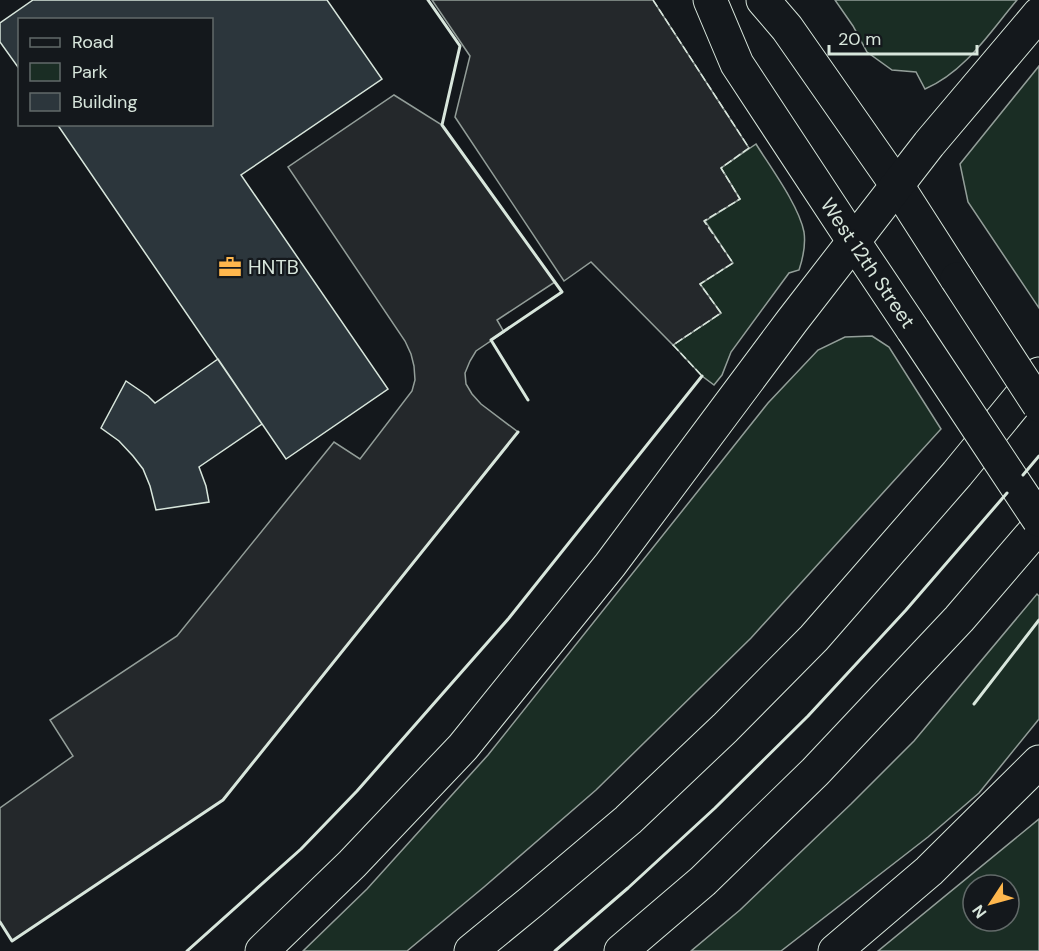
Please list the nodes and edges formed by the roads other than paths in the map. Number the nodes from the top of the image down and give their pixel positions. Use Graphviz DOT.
graph roads {
  1 [pos="710,0"];
  2 [pos="763,0"];
  3 [pos="1039,14"];
  4 [pos="898,187"];
  5 [pos="854,242"];
  6 [pos="1039,374"];
  7 [pos="1039,405"];
  8 [pos="1039,520"];
  9 [pos="1039,526"];
  10 [pos="1039,762"];
  11 [pos="262,951"];
  12 [pos="471,951"];
  13 [pos="621,951"];
  14 [pos="835,951"];
  1 -- 5 [label="main road, West 12th Street"];
  2 -- 4 [label="main road"];
  3 -- 4 [label="main road"];
  4 -- 5 [label="main road"];
  4 -- 7 [label="main road, bridge"];
  5 -- 8 [label="main road, West 12th Street, bridge"];
  5 -- 11 [label="main road"];
  6 -- 12 [label="main road"];
  9 -- 13 [label="main road"];
  10 -- 14 [label="main road"];
}
